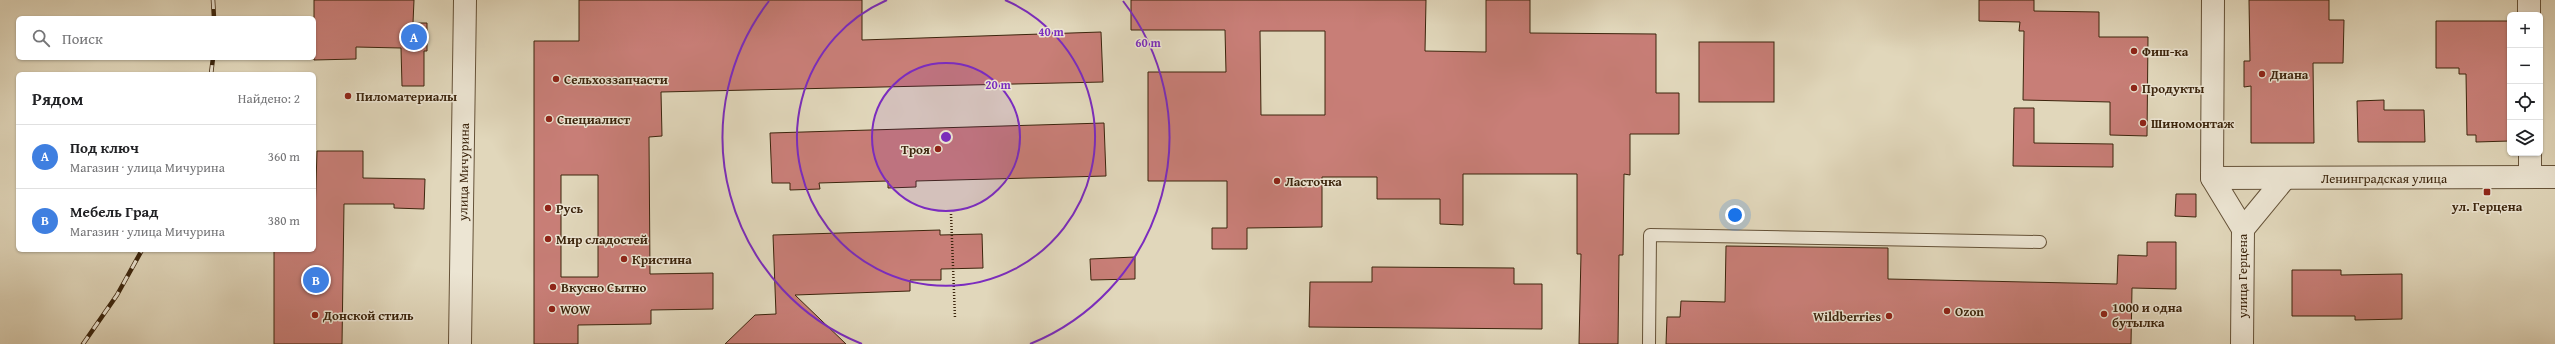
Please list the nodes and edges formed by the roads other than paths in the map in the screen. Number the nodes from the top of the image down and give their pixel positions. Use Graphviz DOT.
graph roads {
  1 [pos="465,0"];
  2 [pos="2213,0"];
  3 [pos="2529,0"];
  4 [pos="2529,12"];
  5 [pos="2530,156"];
  6 [pos="2530,177"];
  7 [pos="2555,177"];
  8 [pos="2212,178"];
  9 [pos="2285,178"];
  10 [pos="2243,229"];
  11 [pos="2040,242"];
  12 [pos="460,344"];
  13 [pos="1649,344"];
  14 [pos="2242,344"];
  1 -- 12 [label="street, улица Мичурина"];
  2 -- 8 [label="street"];
  3 -- 4 [label="street"];
  5 -- 6 [label="street"];
  6 -- 7 [label="street, Ленинградская улица"];
  6 -- 9 [label="street, Ленинградская улица"];
  8 -- 9 [label="street, Ленинградская улица"];
  8 -- 10 [label="street, улица Герцена"];
  9 -- 10 [label="street"];
  10 -- 14 [label="street, улица Герцена"];
  11 -- 13 [label="lane"];
}
